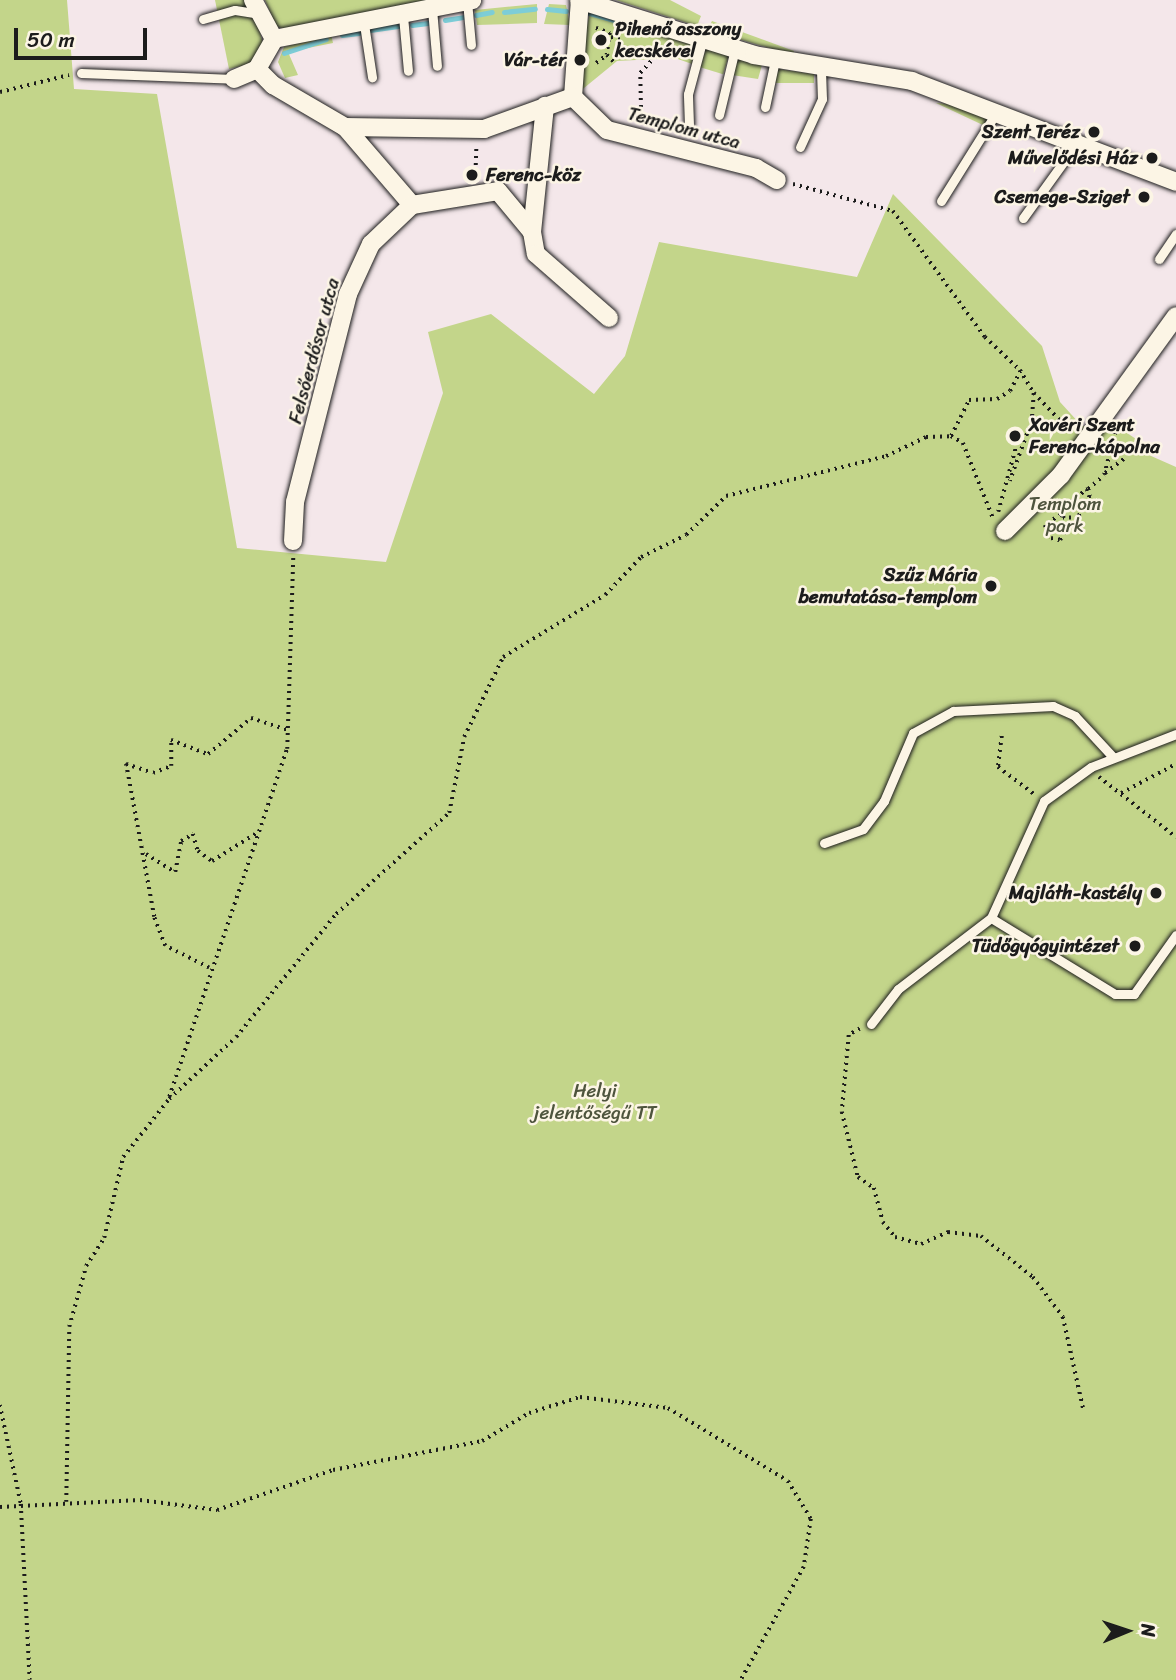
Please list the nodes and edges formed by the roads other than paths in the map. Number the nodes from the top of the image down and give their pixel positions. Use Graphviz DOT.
graph roads {
  1 [pos="579,0"];
  2 [pos="469,1"];
  3 [pos="256,7"];
  4 [pos="432,9"];
  5 [pos="403,16"];
  6 [pos="203,19"];
  7 [pos="364,24"];
  8 [pos="703,38"];
  9 [pos="274,39"];
  10 [pos="471,45"];
  11 [pos="735,49"];
  12 [pos="775,60"];
  13 [pos="437,66"];
  14 [pos="821,66"];
  15 [pos="257,69"];
  16 [pos="408,71"];
  17 [pos="80,73"];
  18 [pos="372,77"];
  19 [pos="234,79"];
  20 [pos="573,97"];
  21 [pos="545,106"];
  22 [pos="765,107"];
  23 [pos="996,113"];
  24 [pos="719,115"];
  25 [pos="689,125"];
  26 [pos="345,127"];
  27 [pos="1077,143"];
  28 [pos="800,147"];
  29 [pos="785,182"];
  30 [pos="1176,182"];
  31 [pos="941,201"];
  32 [pos="412,205"];
  33 [pos="1023,218"];
  34 [pos="532,232"];
  35 [pos="1176,234"];
  36 [pos="1159,259"];
  37 [pos="1176,316"];
  38 [pos="609,318"];
  39 [pos="1000,526"];
  40 [pos="293,541"];
  41 [pos="1176,734"];
  42 [pos="1113,757"];
  43 [pos="824,843"];
  44 [pos="991,918"];
  45 [pos="1176,935"];
  46 [pos="871,1024"];
  1 -- 8 [label="street"];
  1 -- 20 [label="street"];
  2 -- 4 [label="street"];
  2 -- 10 [label="lane"];
  3 -- 6 [label="lane"];
  3 -- 9 [label="street"];
  4 -- 5 [label="street"];
  4 -- 13 [label="lane"];
  5 -- 7 [label="street"];
  5 -- 16 [label="lane"];
  7 -- 9 [label="street"];
  7 -- 18 [label="lane"];
  8 -- 11 [label="street"];
  8 -- 25 [label="lane"];
  9 -- 15 [label="street"];
  11 -- 12 [label="street"];
  11 -- 24 [label="lane"];
  12 -- 14 [label="street"];
  12 -- 22 [label="lane"];
  14 -- 23 [label="street"];
  14 -- 28 [label="lane"];
  15 -- 19 [label="street"];
  15 -- 26 [label="street"];
  17 -- 19 [label="lane"];
  20 -- 21 [label="street"];
  20 -- 29 [label="street, Templom utca"];
  21 -- 26 [label="street"];
  21 -- 34 [label="street"];
  23 -- 27 [label="street"];
  23 -- 31 [label="lane"];
  26 -- 32 [label="street"];
  27 -- 30 [label="street"];
  27 -- 33 [label="lane"];
  32 -- 34 [label="street"];
  32 -- 40 [label="street, Felsőerdősor utca"];
  34 -- 38 [label="street"];
  35 -- 36 [label="lane"];
  37 -- 39 [label="street"];
  41 -- 42 [label="lane"];
  42 -- 43 [label="lane"];
  42 -- 44 [label="lane"];
  44 -- 45 [label="lane"];
  44 -- 46 [label="lane"];
}
